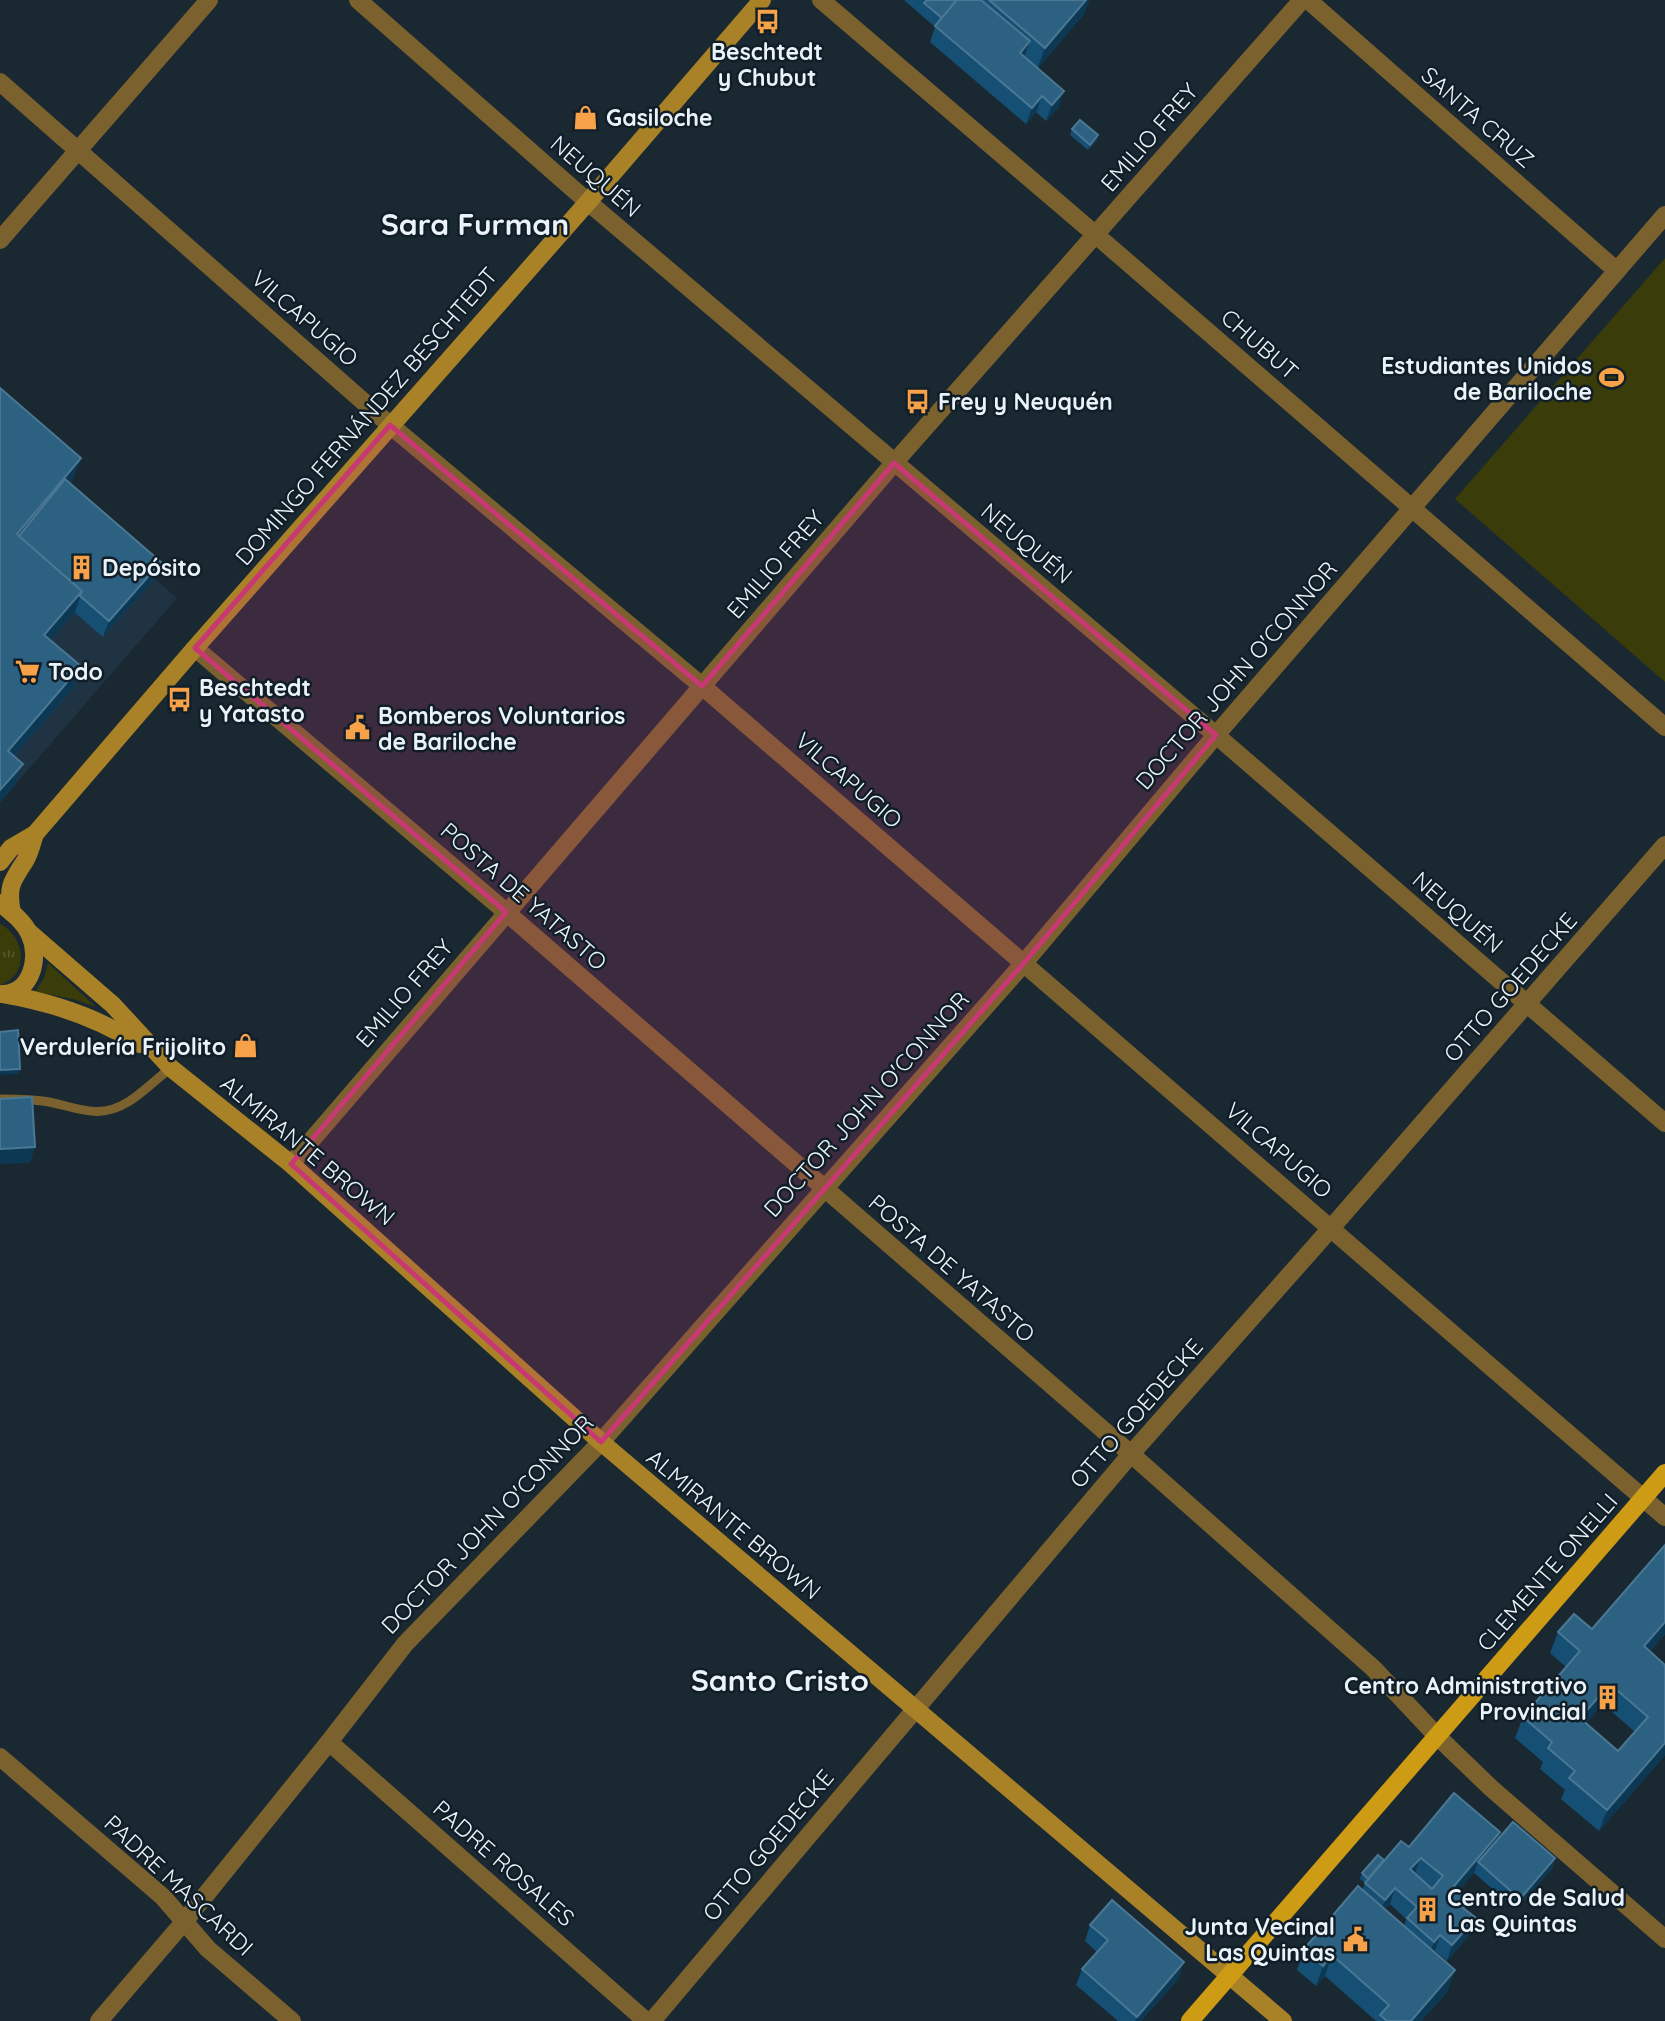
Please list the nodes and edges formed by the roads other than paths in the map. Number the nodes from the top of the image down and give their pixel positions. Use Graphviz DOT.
graph roads {
  1 [pos="209,0"];
  2 [pos="358,0"];
  3 [pos="762,0"];
  4 [pos="821,0"];
  5 [pos="1305,0"];
  6 [pos="0,82"];
  7 [pos="78,150"];
  8 [pos="588,202"];
  9 [pos="1665,215"];
  10 [pos="1096,235"];
  11 [pos="0,240"];
  12 [pos="1616,271"];
  13 [pos="390,425"];
  14 [pos="894,463"];
  15 [pos="1412,508"];
  16 [pos="195,648"];
  17 [pos="702,686"];
  18 [pos="1665,727"];
  19 [pos="1216,735"];
  20 [pos="35,834"];
  21 [pos="1665,845"];
  22 [pos="0,862"];
  23 [pos="6,908"];
  24 [pos="506,912"];
  25 [pos="30,933"];
  26 [pos="1024,963"];
  27 [pos="1,995"];
  28 [pos="1527,1005"];
  29 [pos="165,1062"];
  30 [pos="0,1099"];
  31 [pos="1665,1123"];
  32 [pos="291,1164"];
  33 [pos="823,1189"];
  34 [pos="1332,1227"];
  35 [pos="601,1442"];
  36 [pos="1130,1454"];
  37 [pos="1665,1473"];
  38 [pos="1643,1499"];
  39 [pos="1665,1517"];
  40 [pos="914,1710"];
  41 [pos="1437,1736"];
  42 [pos="329,1742"];
  43 [pos="0,1757"];
  44 [pos="183,1923"];
  45 [pos="1665,1939"];
  46 [pos="1230,1975"];
  47 [pos="99,2021"];
  48 [pos="292,2021"];
  49 [pos="646,2021"];
  50 [pos="652,2021"];
  51 [pos="1190,2021"];
  52 [pos="1283,2021"];
  1 -- 7 [label="street"];
  2 -- 8 [label="street, NEUQUÉN"];
  3 -- 8 [label="main road, DOMINGO FERNÁNDEZ BESCHTEDT"];
  4 -- 10 [label="street, CHUBUT"];
  5 -- 10 [label="street, EMILIO FREY"];
  5 -- 12 [label="street, SANTA CRUZ"];
  6 -- 7 [label="street, VILCAPUGIO"];
  7 -- 11 [label="street"];
  7 -- 13 [label="street, VILCAPUGIO"];
  8 -- 13 [label="main road, DOMINGO FERNÁNDEZ BESCHTEDT"];
  8 -- 14 [label="street, NEUQUÉN"];
  9 -- 12 [label="street, DOCTOR JOHN O'CONNOR"];
  10 -- 14 [label="street, EMILIO FREY"];
  10 -- 15 [label="street, CHUBUT"];
  12 -- 15 [label="street, DOCTOR JOHN O'CONNOR"];
  13 -- 16 [label="main road, DOMINGO FERNÁNDEZ BESCHTEDT"];
  13 -- 17 [label="street, VILCAPUGIO"];
  14 -- 17 [label="street, EMILIO FREY"];
  14 -- 19 [label="street, NEUQUÉN"];
  15 -- 18 [label="street, CHUBUT"];
  15 -- 19 [label="street, DOCTOR JOHN O'CONNOR"];
  16 -- 20 [label="main road, DOMINGO FERNÁNDEZ BESCHTEDT"];
  16 -- 24 [label="street, POSTA DE YATASTO"];
  17 -- 24 [label="street, EMILIO FREY"];
  17 -- 26 [label="street, VILCAPUGIO"];
  19 -- 26 [label="street, DOCTOR JOHN O'CONNOR"];
  19 -- 28 [label="street, NEUQUÉN"];
  20 -- 22 [label="main road, DOMINGO FERNÁNDEZ BESCHTEDT"];
  20 -- 23 [label="main road, DOMINGO FERNÁNDEZ BESCHTEDT"];
  21 -- 28 [label="street, OTTO GOEDECKE"];
  23 -- 25 [label="main road, ALMIRANTE BROWN"];
  24 -- 32 [label="street, EMILIO FREY"];
  24 -- 33 [label="street, POSTA DE YATASTO"];
  25 -- 27 [label="main road"];
  25 -- 29 [label="main road, ALMIRANTE BROWN"];
  26 -- 33 [label="street, DOCTOR JOHN O'CONNOR"];
  26 -- 34 [label="street, VILCAPUGIO"];
  27 -- 29 [label="main road, ALMIRANTE BROWN"];
  28 -- 31 [label="street, NEUQUÉN"];
  28 -- 34 [label="street, OTTO GOEDECKE"];
  29 -- 30 [label="lane"];
  29 -- 32 [label="main road, ALMIRANTE BROWN"];
  32 -- 35 [label="main road, ALMIRANTE BROWN"];
  33 -- 35 [label="street, DOCTOR JOHN O'CONNOR"];
  33 -- 36 [label="street, POSTA DE YATASTO"];
  34 -- 36 [label="street, OTTO GOEDECKE"];
  34 -- 38 [label="street, VILCAPUGIO"];
  35 -- 40 [label="main road, ALMIRANTE BROWN"];
  35 -- 42 [label="street, DOCTOR JOHN O'CONNOR"];
  36 -- 40 [label="street, OTTO GOEDECKE"];
  36 -- 41 [label="street, POSTA DE YATASTO"];
  37 -- 38 [label="main road, CLEMENTE ONELLI"];
  38 -- 39 [label="street, VILCAPUGIO"];
  38 -- 41 [label="main road, CLEMENTE ONELLI"];
  40 -- 46 [label="main road, ALMIRANTE BROWN"];
  40 -- 50 [label="street, OTTO GOEDECKE"];
  41 -- 45 [label="street, POSTA DE YATASTO"];
  41 -- 46 [label="main road, CLEMENTE ONELLI"];
  42 -- 44 [label="street, DOCTOR JOHN O'CONNOR"];
  42 -- 49 [label="street, PADRE ROSALES"];
  43 -- 44 [label="street, PADRE MASCARDI"];
  44 -- 47 [label="street, DOCTOR JOHN O'CONNOR"];
  44 -- 48 [label="street, PADRE MASCARDI"];
  46 -- 51 [label="main road, CLEMENTE ONELLI"];
  46 -- 52 [label="main road, ALMIRANTE BROWN"];
}
